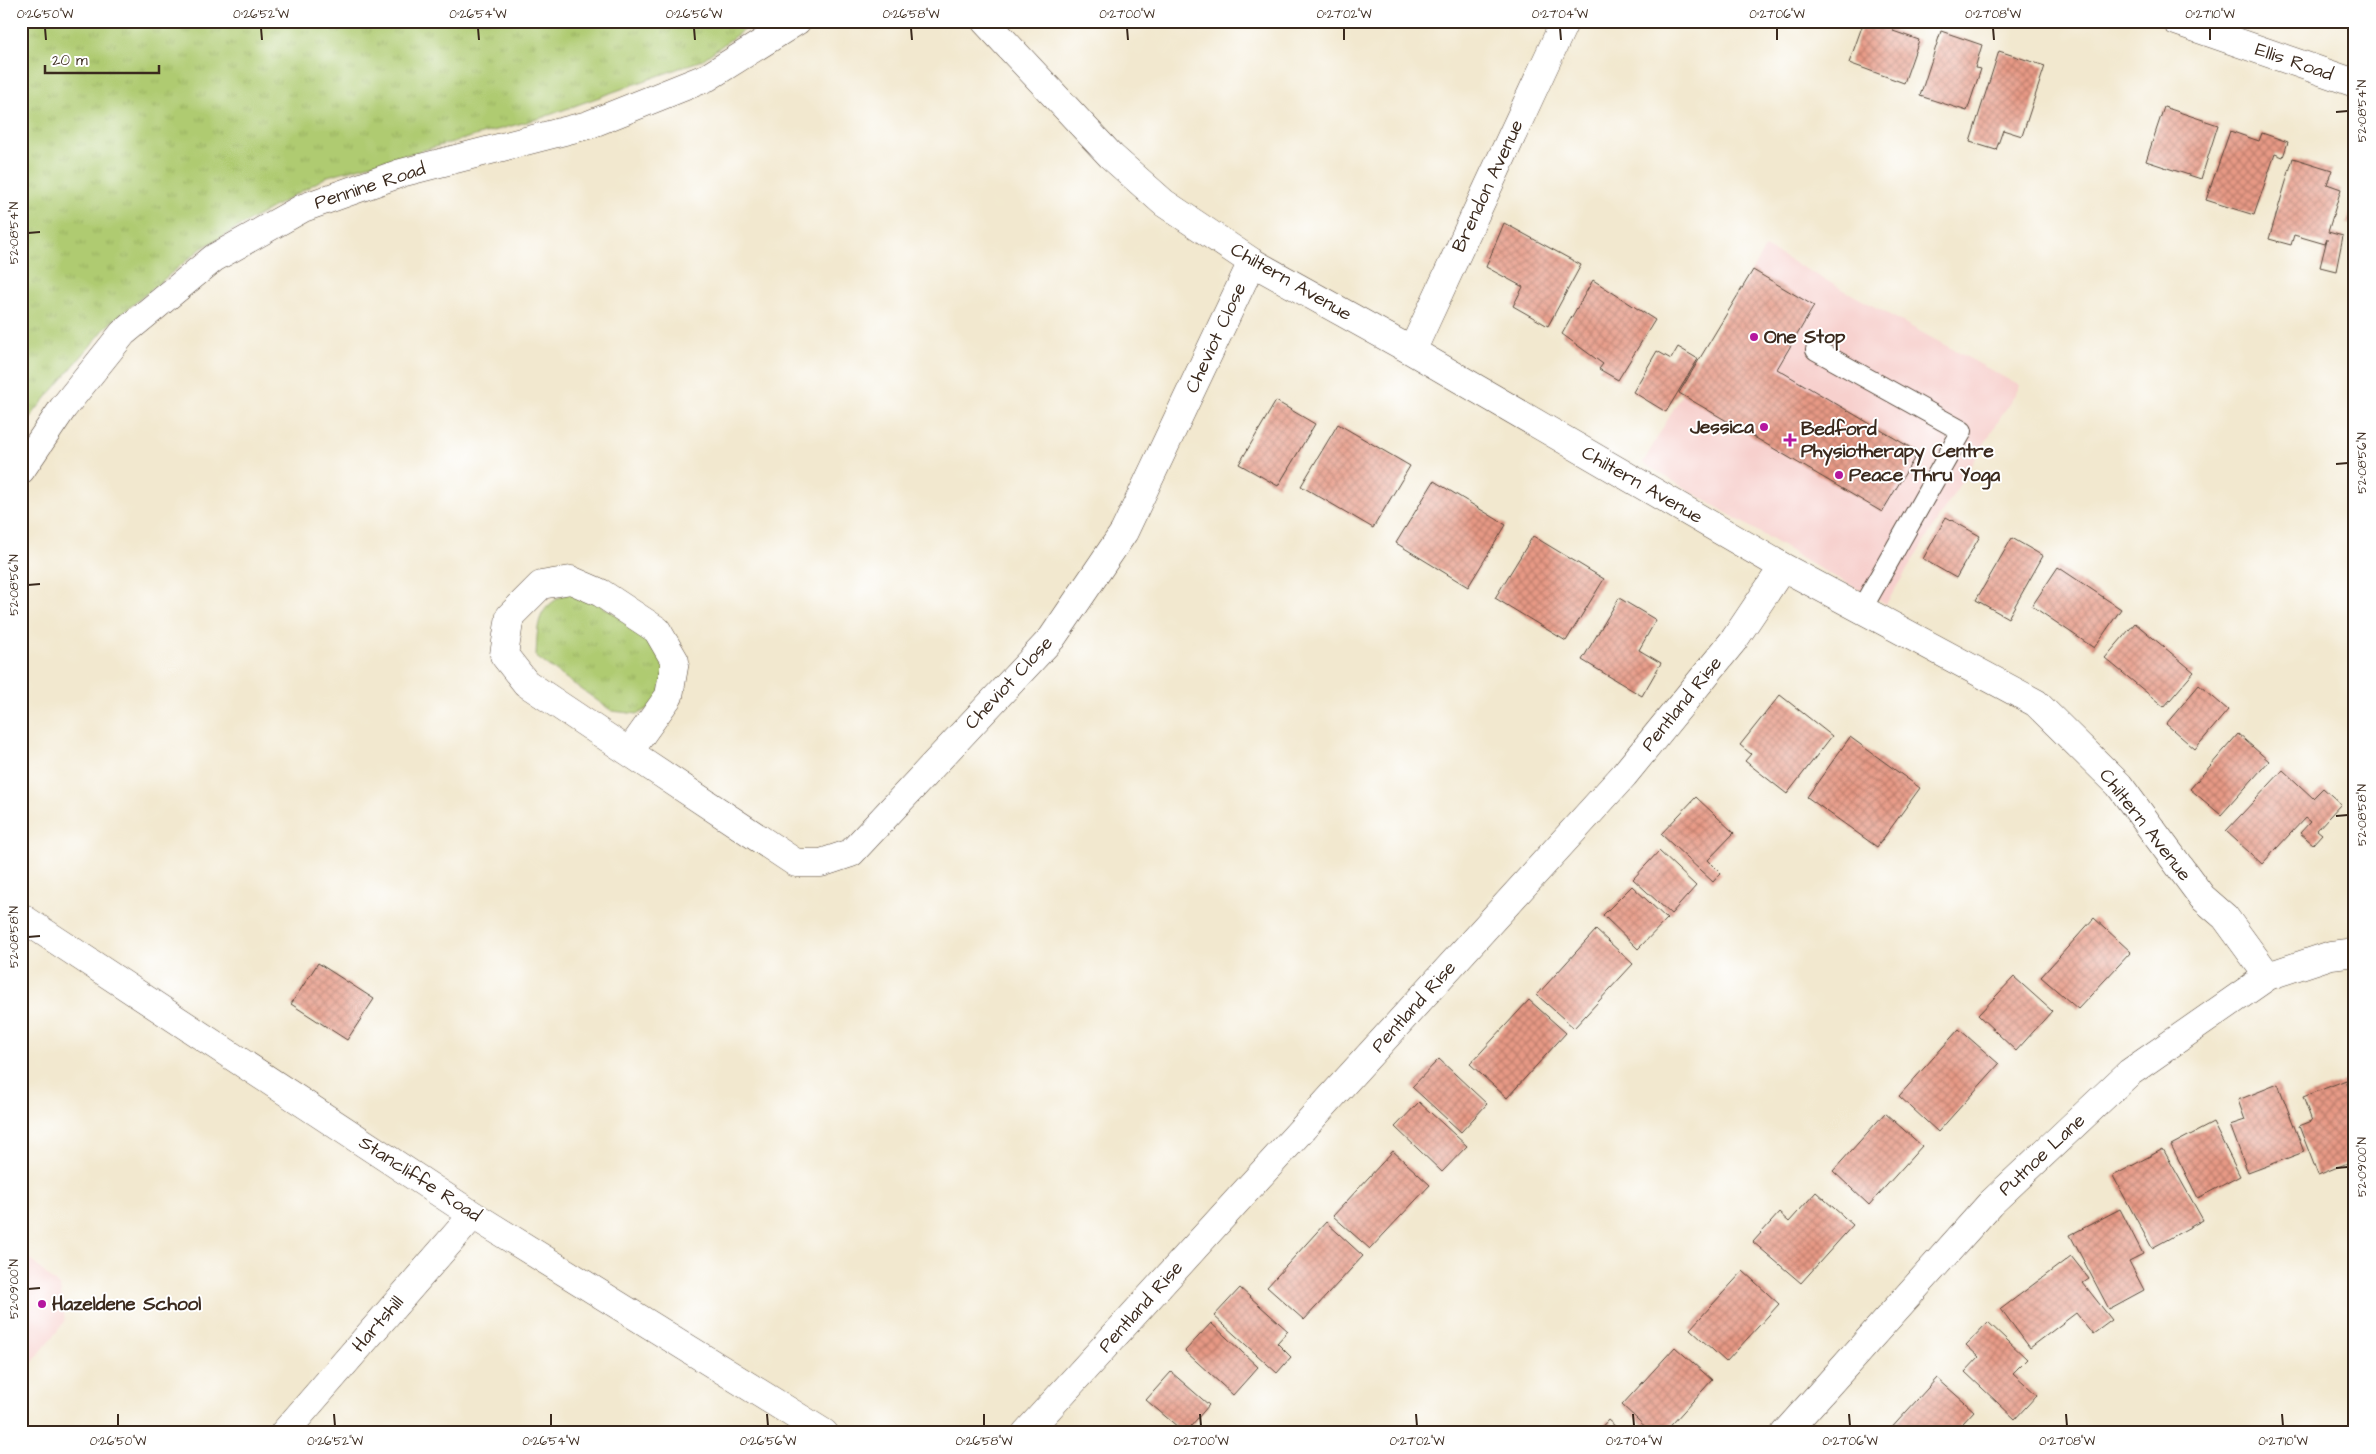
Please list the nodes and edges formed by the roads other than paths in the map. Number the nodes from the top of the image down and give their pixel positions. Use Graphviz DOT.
graph roads {
  1 [pos="798,21"];
  2 [pos="985,21"];
  3 [pos="1565,21"];
  4 [pos="2176,21"];
  5 [pos="2355,83"];
  6 [pos="1252,262"];
  7 [pos="1816,350"];
  8 [pos="1412,351"];
  9 [pos="21,470"];
  10 [pos="1783,567"];
  11 [pos="1861,610"];
  12 [pos="629,752"];
  13 [pos="21,917"];
  14 [pos="2355,952"];
  15 [pos="2268,976"];
  16 [pos="473,1214"];
  17 [pos="284,1433"];
  18 [pos="824,1433"];
  19 [pos="1026,1433"];
  20 [pos="1785,1433"];
  1 -- 9 [label="street, Pennine Road"];
  2 -- 6 [label="street, Chiltern Avenue"];
  3 -- 8 [label="street, Brendon Avenue"];
  4 -- 5 [label="street, Ellis Road"];
  6 -- 8 [label="street, Chiltern Avenue"];
  6 -- 12 [label="street, Cheviot Close"];
  7 -- 11 [label="lane"];
  8 -- 10 [label="street, Chiltern Avenue"];
  10 -- 11 [label="street, Chiltern Avenue"];
  10 -- 19 [label="street, Pentland Rise"];
  11 -- 15 [label="street, Chiltern Avenue"];
  12 -- 12 [label="street, Cheviot Close"];
  13 -- 16 [label="street, Stancliffe Road"];
  14 -- 15 [label="street, Putnoe Lane"];
  15 -- 20 [label="street, Putnoe Lane"];
  16 -- 17 [label="street, Hartshill"];
  16 -- 18 [label="street, Stancliffe Road"];
}
